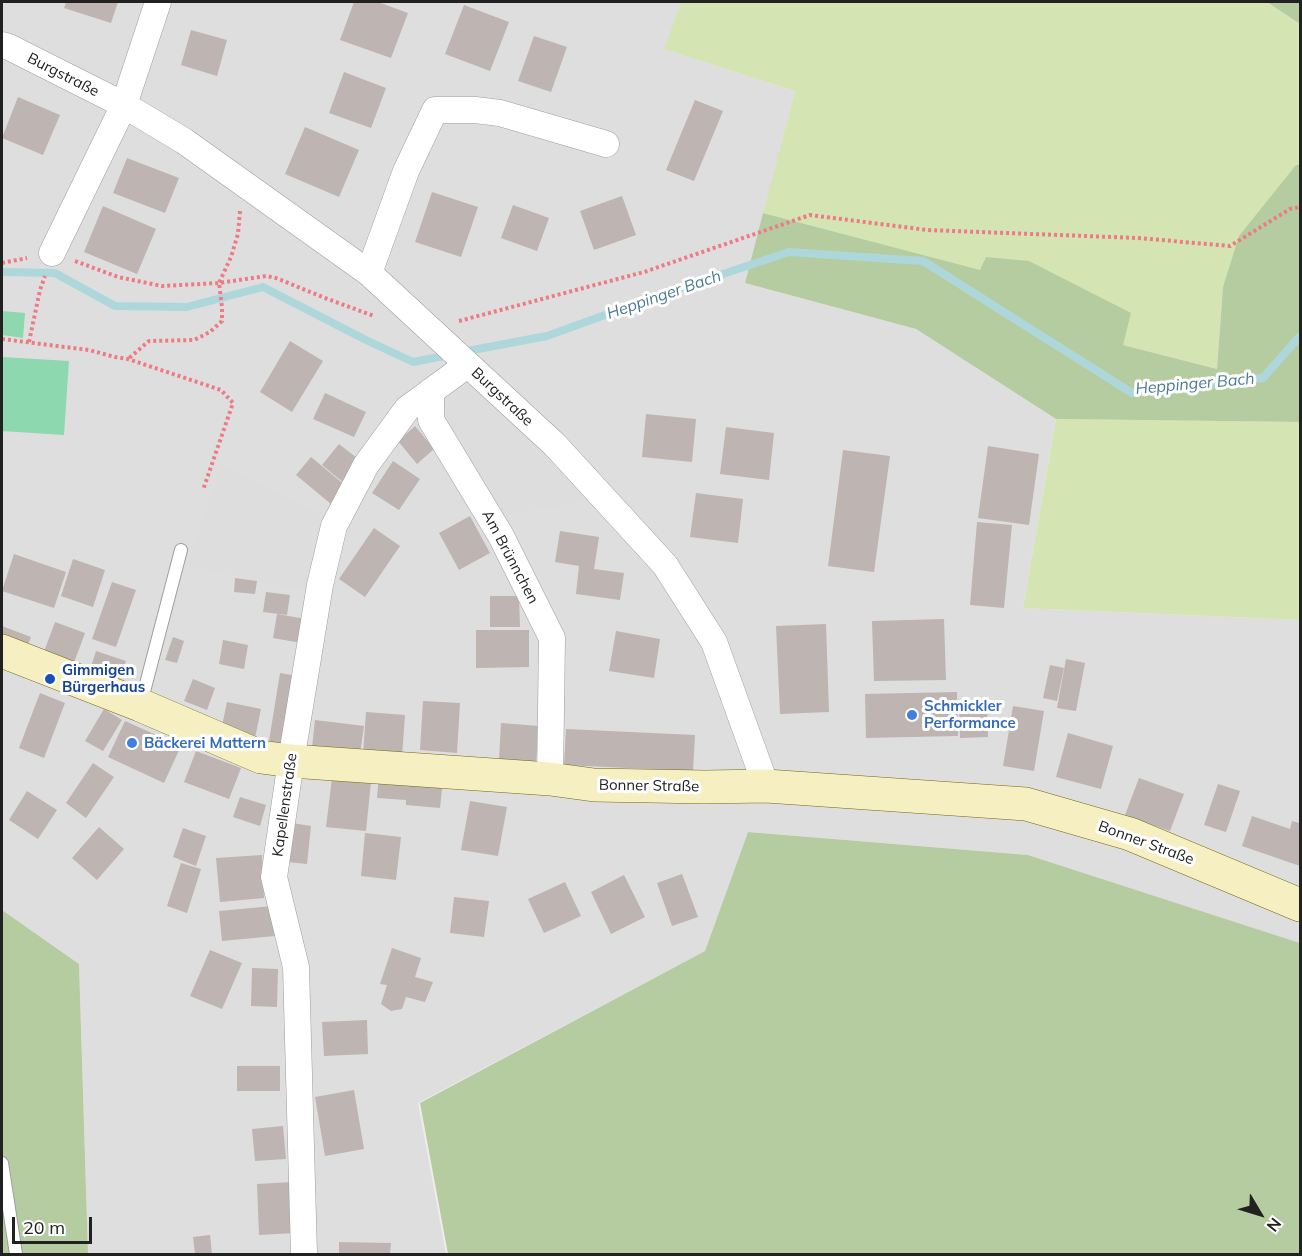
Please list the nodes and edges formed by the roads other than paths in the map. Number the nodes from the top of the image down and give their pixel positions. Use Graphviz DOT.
graph roads {
  1 [pos="158,2"];
  2 [pos="2,45"];
  3 [pos="124,105"];
  4 [pos="606,144"];
  5 [pos="52,253"];
  6 [pos="369,273"];
  7 [pos="460,358"];
  8 [pos="431,391"];
  9 [pos="181,550"];
  10 [pos="2,651"];
  11 [pos="141,705"];
  12 [pos="291,760"];
  13 [pos="550,779"];
  14 [pos="766,786"];
  15 [pos="1300,905"];
  16 [pos="2,1163"];
  17 [pos="16,1254"];
  18 [pos="304,1254"];
  1 -- 3 [label="street"];
  2 -- 3 [label="street, Burgstraße"];
  3 -- 5 [label="street"];
  3 -- 6 [label="street, Burgstraße"];
  4 -- 6 [label="street"];
  6 -- 7 [label="street, Burgstraße"];
  7 -- 8 [label="street"];
  7 -- 14 [label="street, Burgstraße"];
  8 -- 12 [label="street, Kapellenstraße"];
  8 -- 13 [label="street, Am Brünnchen"];
  9 -- 11 [label="lane"];
  10 -- 11 [label="main road, Bonner Straße"];
  11 -- 12 [label="main road, Bonner Straße"];
  12 -- 13 [label="main road, Bonner Straße"];
  12 -- 18 [label="street, Kapellenstraße"];
  13 -- 14 [label="main road, Bonner Straße"];
  14 -- 15 [label="main road, Bonner Straße"];
  16 -- 17 [label="lane"];
}
